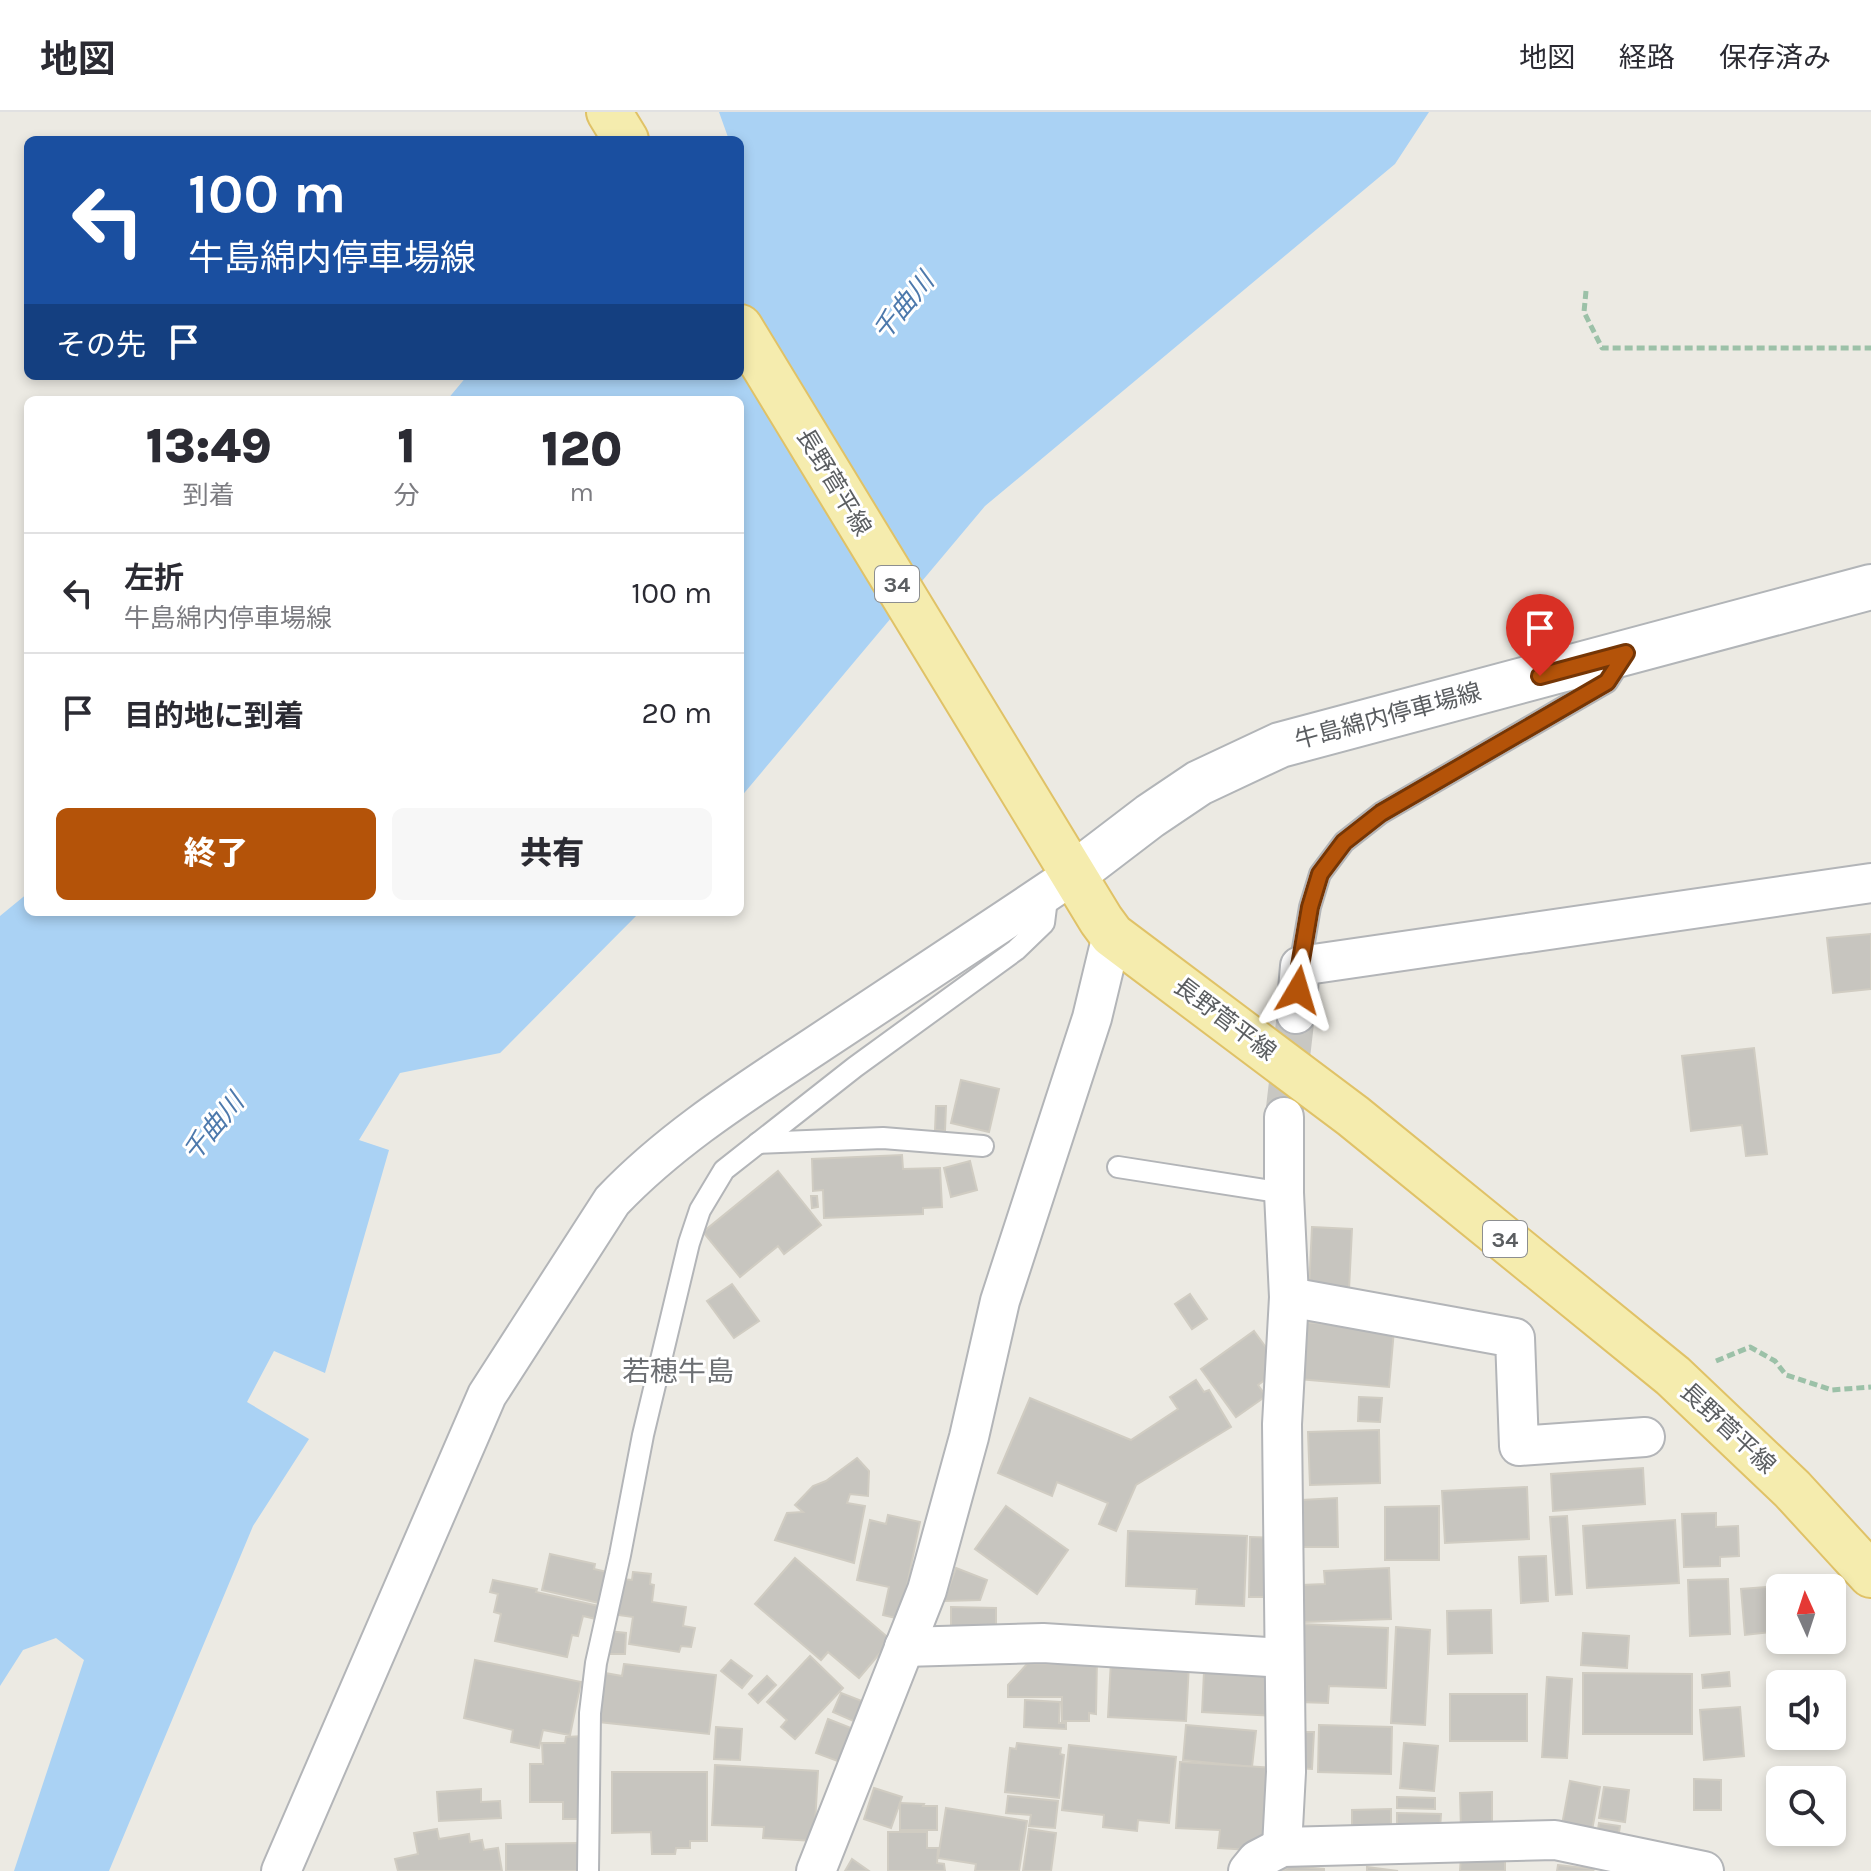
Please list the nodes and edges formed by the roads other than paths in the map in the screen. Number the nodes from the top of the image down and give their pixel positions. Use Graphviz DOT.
graph roads {
  1 [pos="609,112"];
  2 [pos="624,136"];
  3 [pos="744,334"];
  4 [pos="1871,587"];
  5 [pos="1626,653"];
  6 [pos="1058,869"];
  7 [pos="1871,883"];
  8 [pos="1112,935"];
  9 [pos="1300,966"];
  10 [pos="1296,1014"];
  11 [pos="1284,1117"];
  12 [pos="758,1143"];
  13 [pos="983,1146"];
  14 [pos="1118,1167"];
  15 [pos="1284,1193"];
  16 [pos="1289,1297"];
  17 [pos="1645,1437"];
  18 [pos="1871,1575"];
  19 [pos="904,1647"];
  20 [pos="1284,1658"];
  21 [pos="1282,1847"];
  22 [pos="281,1871"];
  23 [pos="588,1871"];
  24 [pos="816,1871"];
  25 [pos="1248,1871"];
  26 [pos="1704,1871"];
  1 -- 2 [label="main road"];
  3 -- 6 [label="main road, 長野菅平線 / 34"];
  4 -- 5 [label="main road, 牛島綿内停車場線"];
  5 -- 6 [label="main road, 牛島綿内停車場線"];
  5 -- 9 [label="lane"];
  6 -- 8 [label="main road, 長野菅平線 / 34"];
  6 -- 12 [label="lane"];
  6 -- 22 [label="street"];
  7 -- 9 [label="street"];
  8 -- 18 [label="main road, 長野菅平線 / 34"];
  8 -- 19 [label="street"];
  9 -- 10 [label="street"];
  11 -- 15 [label="street"];
  12 -- 13 [label="lane"];
  12 -- 23 [label="lane"];
  14 -- 15 [label="lane"];
  15 -- 16 [label="street"];
  16 -- 17 [label="street"];
  16 -- 20 [label="street"];
  19 -- 20 [label="street"];
  19 -- 24 [label="street"];
  20 -- 21 [label="street"];
  21 -- 25 [label="street"];
  21 -- 26 [label="street"];
}
